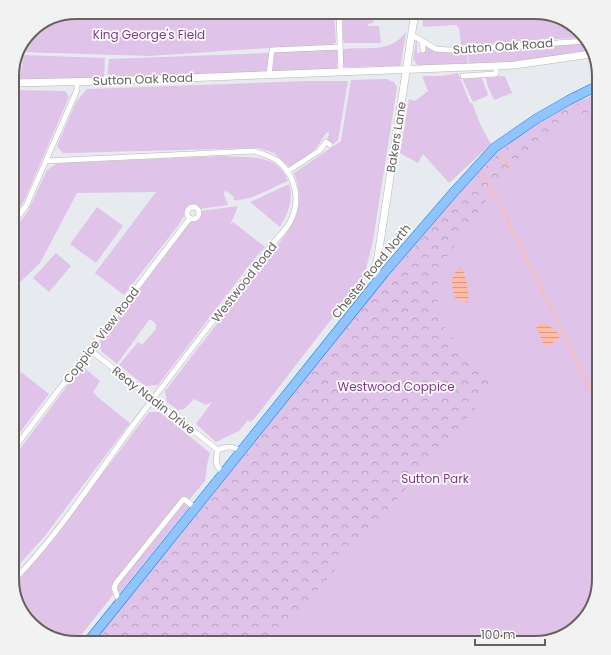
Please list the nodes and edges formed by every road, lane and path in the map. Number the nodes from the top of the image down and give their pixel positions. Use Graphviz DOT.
graph roads {
  1 [pos="339,19"];
  2 [pos="414,19"];
  3 [pos="412,35"];
  4 [pos="422,41"];
  5 [pos="580,41"];
  6 [pos="340,47"];
  7 [pos="423,50"];
  8 [pos="587,55"];
  9 [pos="496,66"];
  10 [pos="469,67"];
  11 [pos="406,70"];
  12 [pos="341,72"];
  13 [pos="269,75"];
  14 [pos="19,79"];
  15 [pos="77,81"];
  16 [pos="592,88"];
  17 [pos="327,141"];
  18 [pos="46,161"];
  19 [pos="288,172"];
  20 [pos="19,216"];
  21 [pos="190,218"];
  22 [pos="382,276"];
  23 [pos="90,350"];
  24 [pos="154,399"];
  25 [pos="19,442"];
  26 [pos="218,450"];
  27 [pos="241,451"];
  28 [pos="224,473"];
  29 [pos="195,508"];
  30 [pos="19,575"];
  31 [pos="120,603"];
  32 [pos="94,636"];
  1 -- 6 [label="street"];
  2 -- 3 [label="main road, Bakers Lane"];
  3 -- 4 [label="street, Sutton Oak Road"];
  3 -- 11 [label="main road, Bakers Lane"];
  4 -- 5 [label="street, Sutton Oak Road"];
  4 -- 7 [label="street"];
  6 -- 12 [label="street"];
  6 -- 13 [label="street"];
  8 -- 9 [label="main road, Sutton Oak Road"];
  9 -- 10 [label="main road, Sutton Oak Road"];
  9 -- 10 [label="street, Sutton Oak Road"];
  10 -- 11 [label="main road, Sutton Oak Road"];
  11 -- 12 [label="main road, Sutton Oak Road"];
  11 -- 22 [label="main road, Bakers Lane"];
  12 -- 13 [label="main road, Sutton Oak Road"];
  13 -- 15 [label="main road, Sutton Oak Road"];
  14 -- 15 [label="main road, Sutton Oak Road"];
  15 -- 18 [label="street"];
  16 -- 22 [label="highway, Chester Road North"];
  17 -- 19 [label="street"];
  18 -- 19 [label="street, Westwood Road"];
  18 -- 20 [label="street"];
  19 -- 24 [label="street, Westwood Road"];
  21 -- 23 [label="street, Coppice View Road"];
  22 -- 27 [label="highway, Chester Road North"];
  23 -- 24 [label="street, Reay Nadin Drive"];
  23 -- 25 [label="street, Coppice View Road"];
  24 -- 26 [label="street, Reay Nadin Drive"];
  24 -- 30 [label="street, Westwood Road"];
  26 -- 27 [label="street"];
  26 -- 28 [label="street"];
  27 -- 28 [label="highway, Chester Road North"];
  28 -- 29 [label="highway, Chester Road North"];
  29 -- 31 [label="highway, Chester Road North"];
  29 -- 31 [label="street"];
  31 -- 32 [label="highway, Chester Road North"];
}
